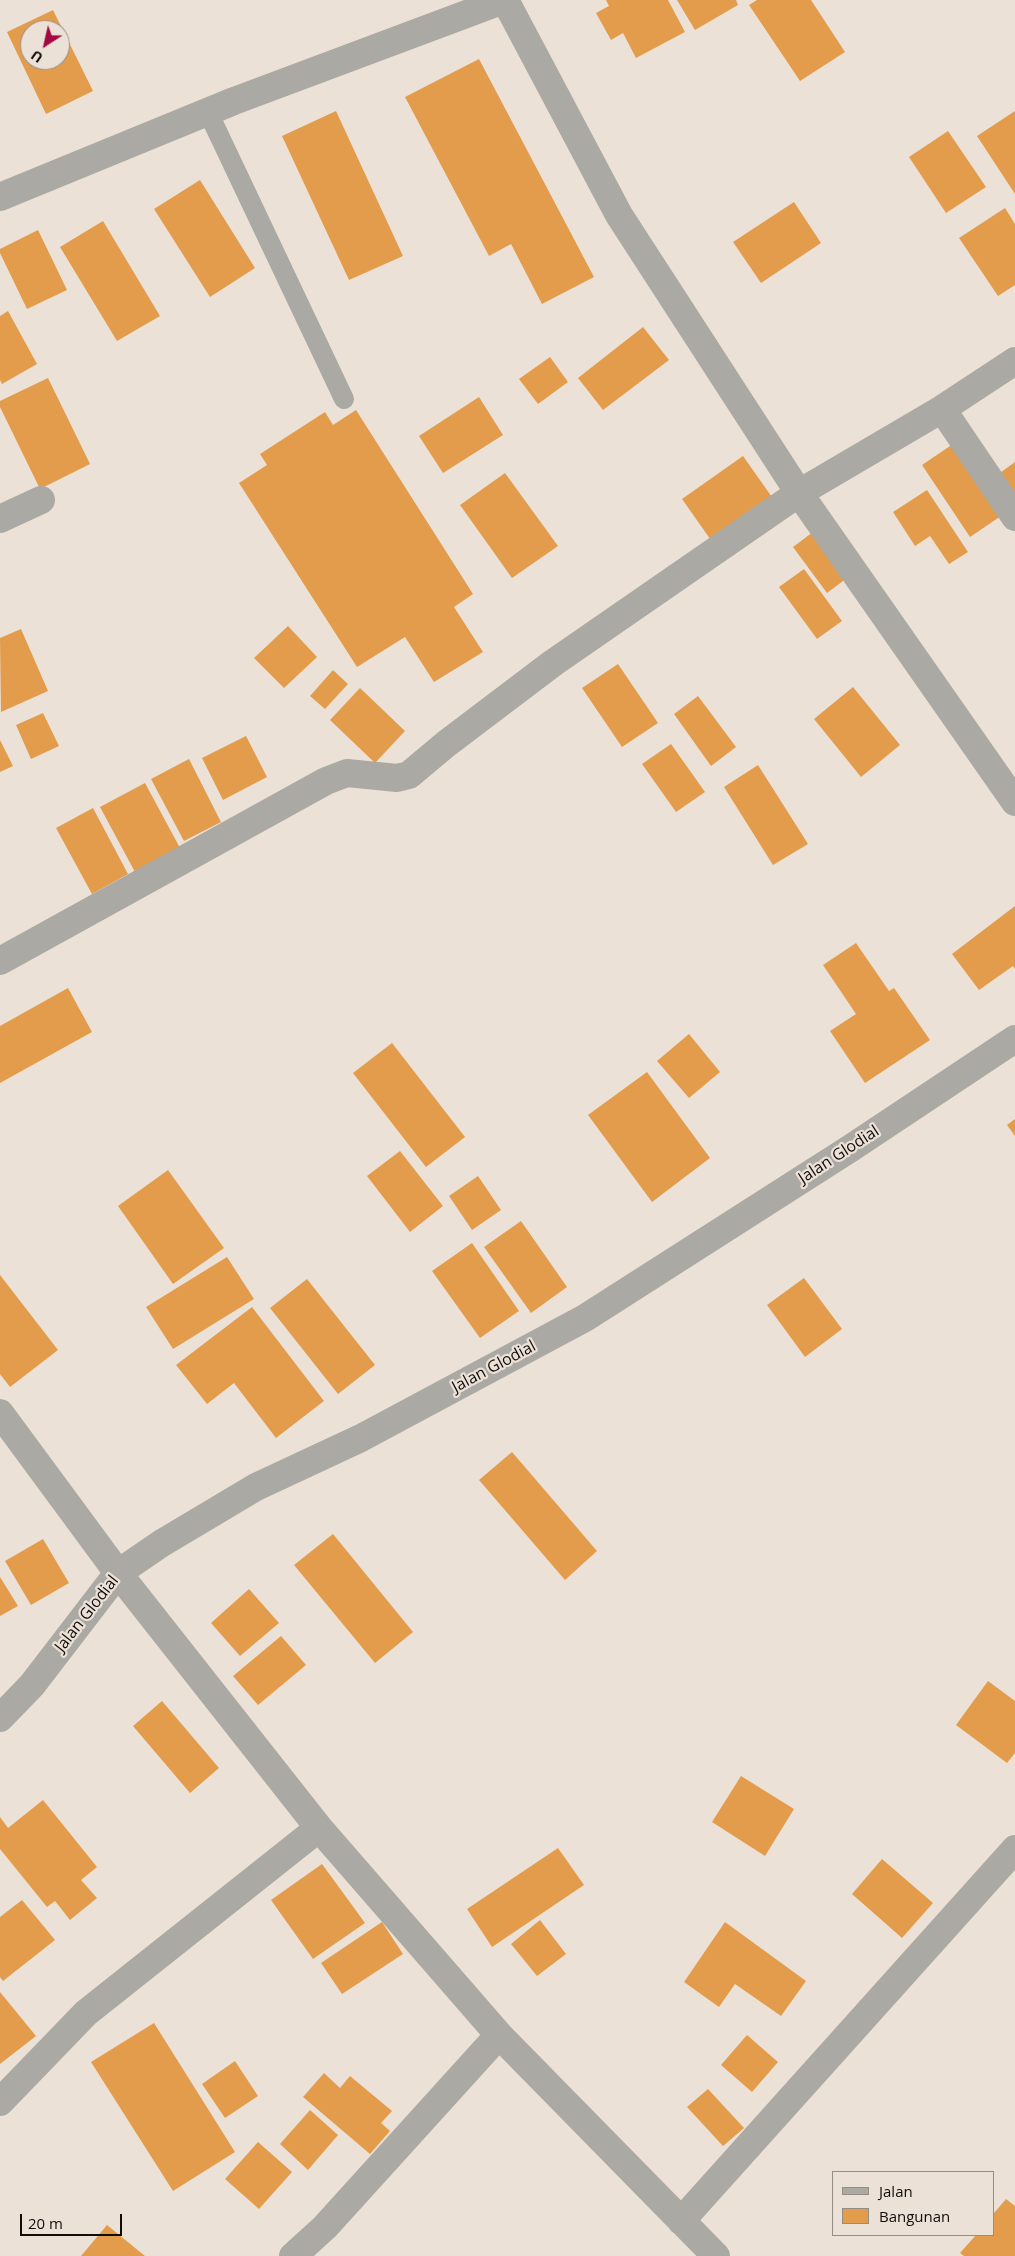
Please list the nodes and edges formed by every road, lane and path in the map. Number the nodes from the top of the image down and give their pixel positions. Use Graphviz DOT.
graph roads {
  1 [pos="504,0"];
  2 [pos="208,112"];
  3 [pos="0,197"];
  4 [pos="1015,361"];
  5 [pos="344,399"];
  6 [pos="942,409"];
  7 [pos="799,494"];
  8 [pos="42,500"];
  9 [pos="1015,517"];
  10 [pos="0,519"];
  11 [pos="1015,802"];
  12 [pos="0,961"];
  13 [pos="1015,1039"];
  14 [pos="0,1412"];
  15 [pos="118,1573"];
  16 [pos="0,1718"];
  17 [pos="319,1828"];
  18 [pos="1015,1848"];
  19 [pos="499,2035"];
  20 [pos="0,2102"];
  21 [pos="681,2221"];
  22 [pos="293,2256"];
  23 [pos="716,2256"];
  1 -- 2 [label="street"];
  1 -- 7 [label="street"];
  2 -- 3 [label="street"];
  2 -- 5 [label="lane"];
  4 -- 6 [label="street"];
  6 -- 7 [label="street"];
  6 -- 9 [label="street"];
  7 -- 11 [label="street"];
  7 -- 12 [label="street"];
  8 -- 10 [label="street"];
  13 -- 15 [label="street, Jalan Glodial"];
  14 -- 15 [label="street"];
  15 -- 16 [label="street, Jalan Glodial"];
  15 -- 17 [label="street"];
  17 -- 19 [label="street"];
  17 -- 20 [label="street"];
  18 -- 21 [label="street"];
  19 -- 21 [label="street"];
  19 -- 22 [label="street"];
  21 -- 23 [label="street"];
}
